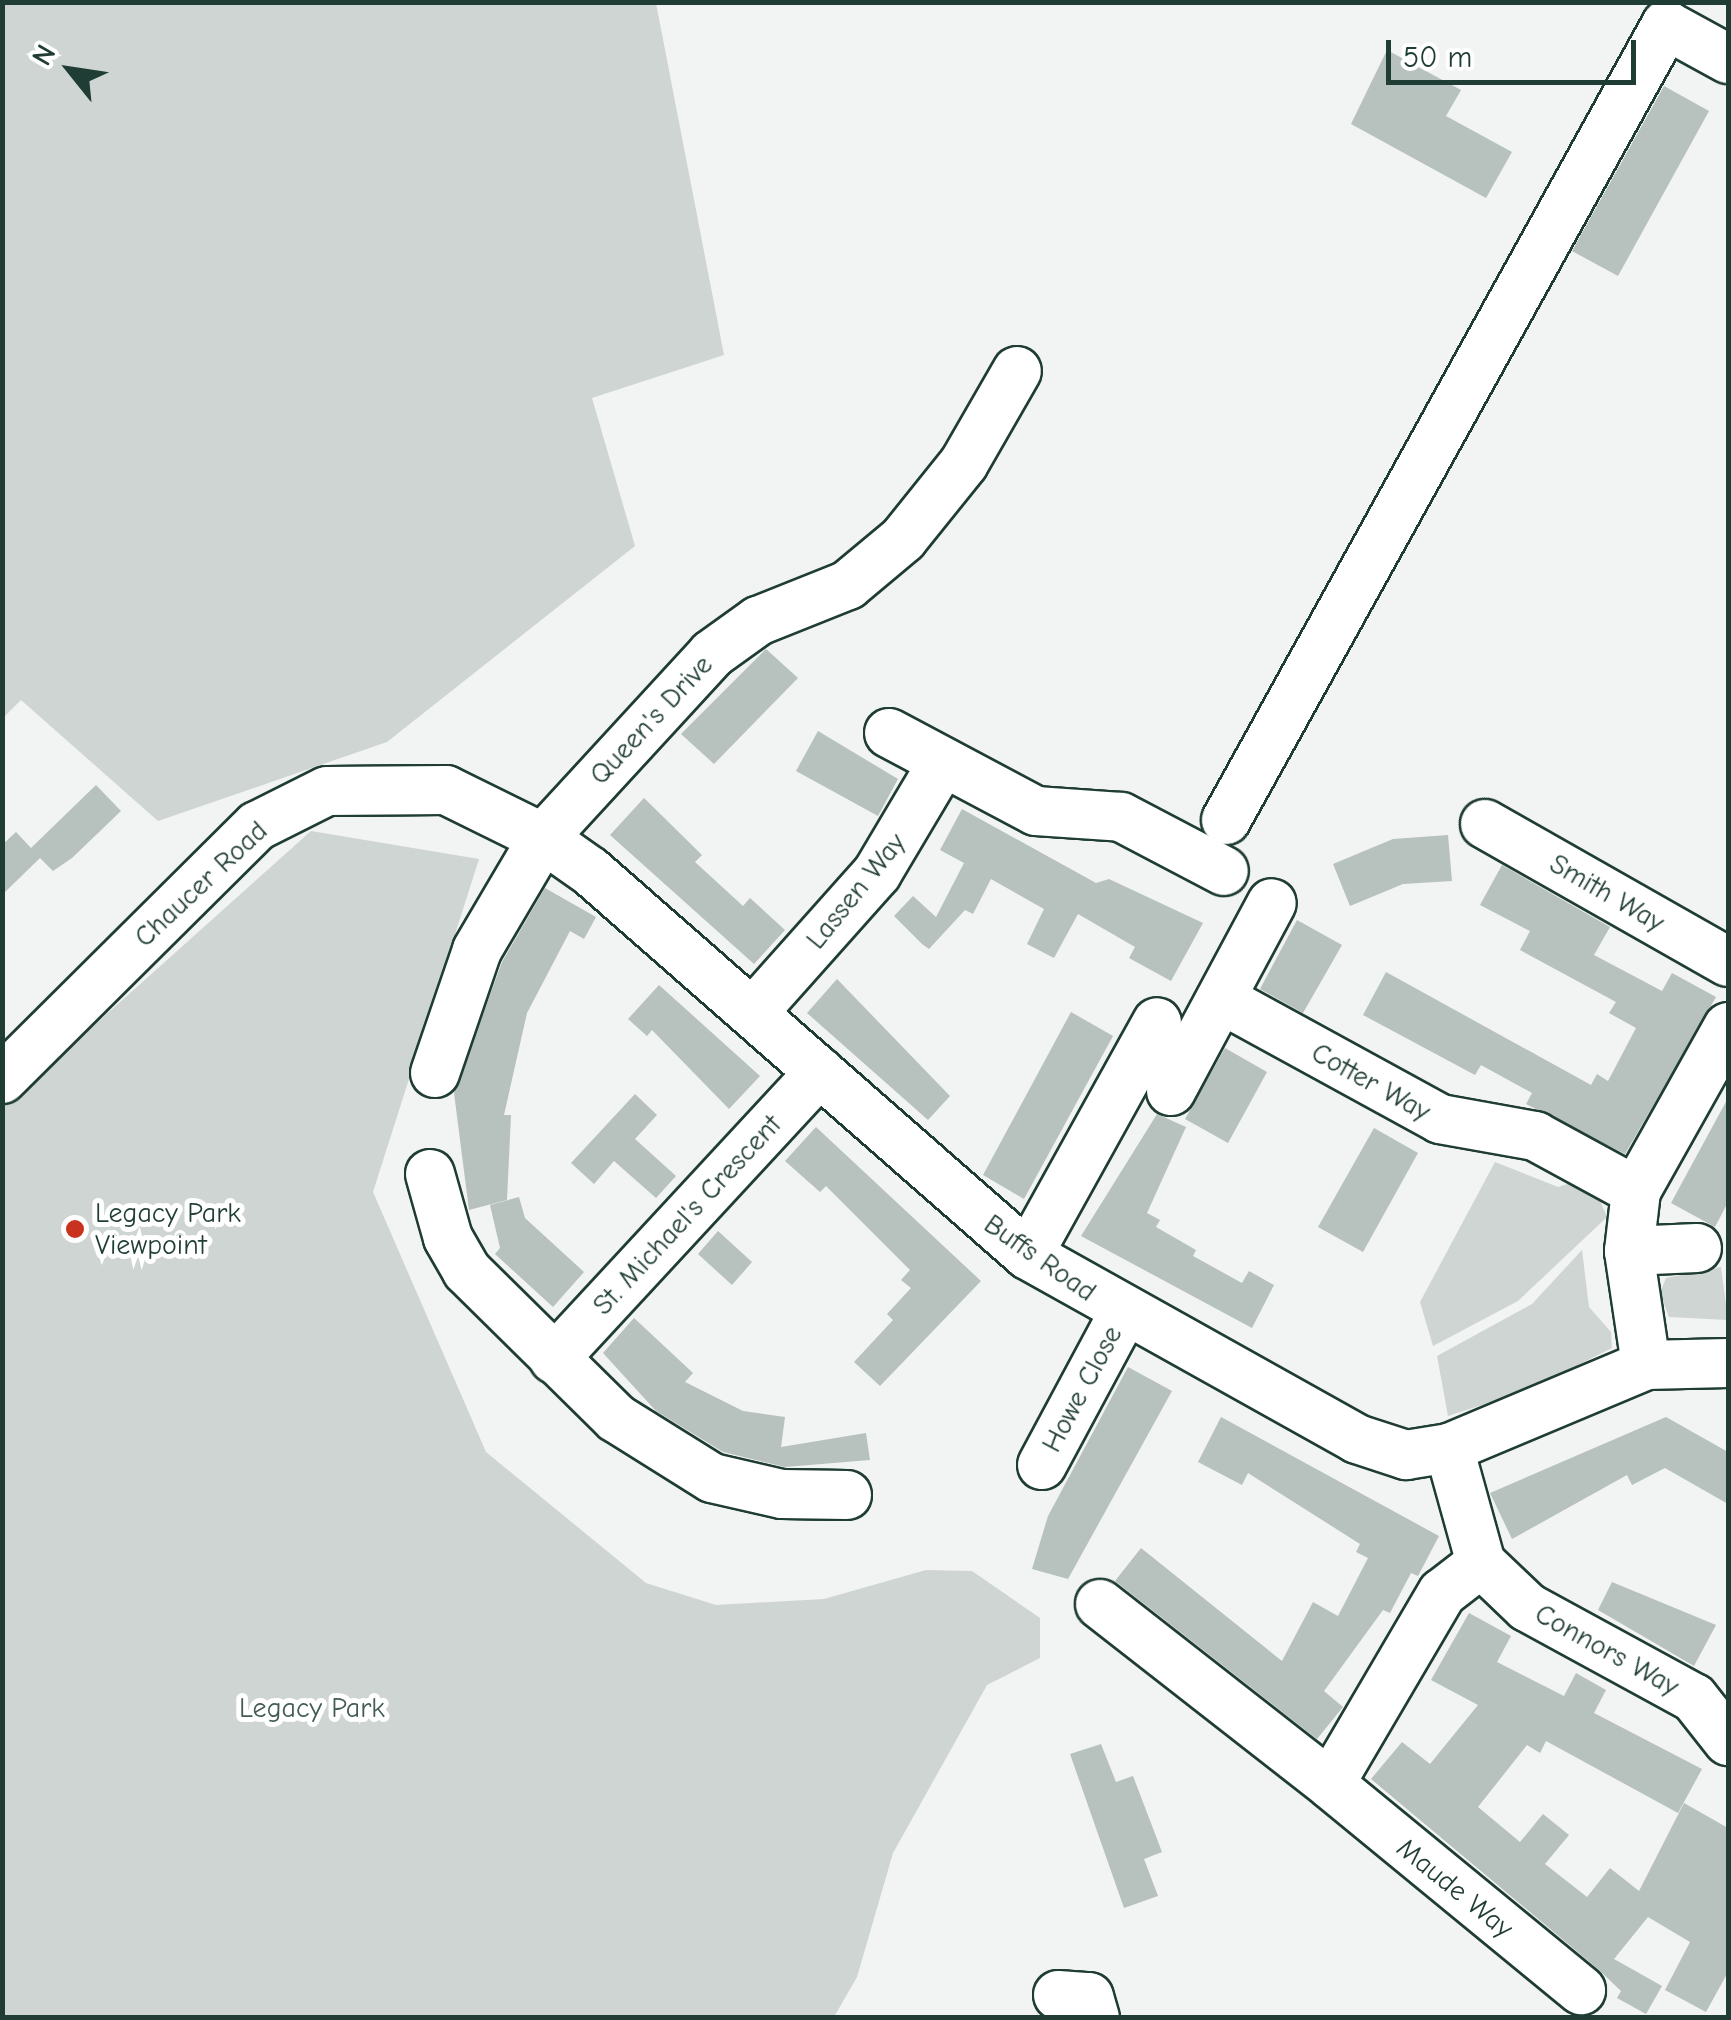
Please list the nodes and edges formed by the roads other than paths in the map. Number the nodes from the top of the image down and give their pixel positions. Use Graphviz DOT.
graph roads {
  1 [pos="1728,59"];
  2 [pos="1017,370"];
  3 [pos="889,733"];
  4 [pos="943,762"];
  5 [pos="446,790"];
  6 [pos="1226,820"];
  7 [pos="1485,824"];
  8 [pos="543,838"];
  9 [pos="1224,871"];
  10 [pos="1272,903"];
  11 [pos="1728,962"];
  12 [pos="1220,999"];
  13 [pos="755,1010"];
  14 [pos="1156,1022"];
  15 [pos="1728,1027"];
  16 [pos="820,1072"];
  17 [pos="435,1073"];
  18 [pos="2,1078"];
  19 [pos="1170,1092"];
  20 [pos="430,1174"];
  21 [pos="1636,1190"];
  22 [pos="1697,1248"];
  23 [pos="1629,1251"];
  24 [pos="1028,1256"];
  25 [pos="1122,1314"];
  26 [pos="554,1359"];
  27 [pos="1728,1363"];
  28 [pos="1646,1365"];
  29 [pos="1449,1448"];
  30 [pos="1042,1465"];
  31 [pos="847,1494"];
  32 [pos="1480,1563"];
  33 [pos="1100,1604"];
  34 [pos="1728,1741"];
  35 [pos="1330,1784"];
  36 [pos="1581,1990"];
  1 -- 6 [label="street"];
  2 -- 8 [label="street, Queen's Drive"];
  3 -- 4 [label="street"];
  4 -- 9 [label="street"];
  4 -- 13 [label="street, Lassen Way"];
  5 -- 8 [label="street, Buffs Road"];
  5 -- 18 [label="street, Chaucer Road"];
  7 -- 11 [label="street, Smith Way"];
  8 -- 13 [label="street, Buffs Road"];
  8 -- 17 [label="street, Queen's Drive"];
  10 -- 12 [label="street"];
  12 -- 19 [label="street"];
  12 -- 21 [label="street, Cotter Way"];
  13 -- 16 [label="street, Buffs Road"];
  14 -- 24 [label="street"];
  15 -- 21 [label="street"];
  16 -- 24 [label="street, Buffs Road"];
  16 -- 26 [label="street, St. Michael's Crescent"];
  20 -- 26 [label="street"];
  21 -- 23 [label="street"];
  22 -- 23 [label="street"];
  23 -- 28 [label="street"];
  24 -- 25 [label="street, Buffs Road"];
  25 -- 29 [label="street, Buffs Road"];
  25 -- 30 [label="street, Howe Close"];
  26 -- 31 [label="street"];
  27 -- 28 [label="street, Buffs Road"];
  28 -- 29 [label="street, Buffs Road"];
  29 -- 32 [label="street"];
  32 -- 34 [label="street, Connors Way"];
  32 -- 35 [label="street"];
  33 -- 35 [label="street, Maude Way"];
  35 -- 36 [label="street, Maude Way"];
}
